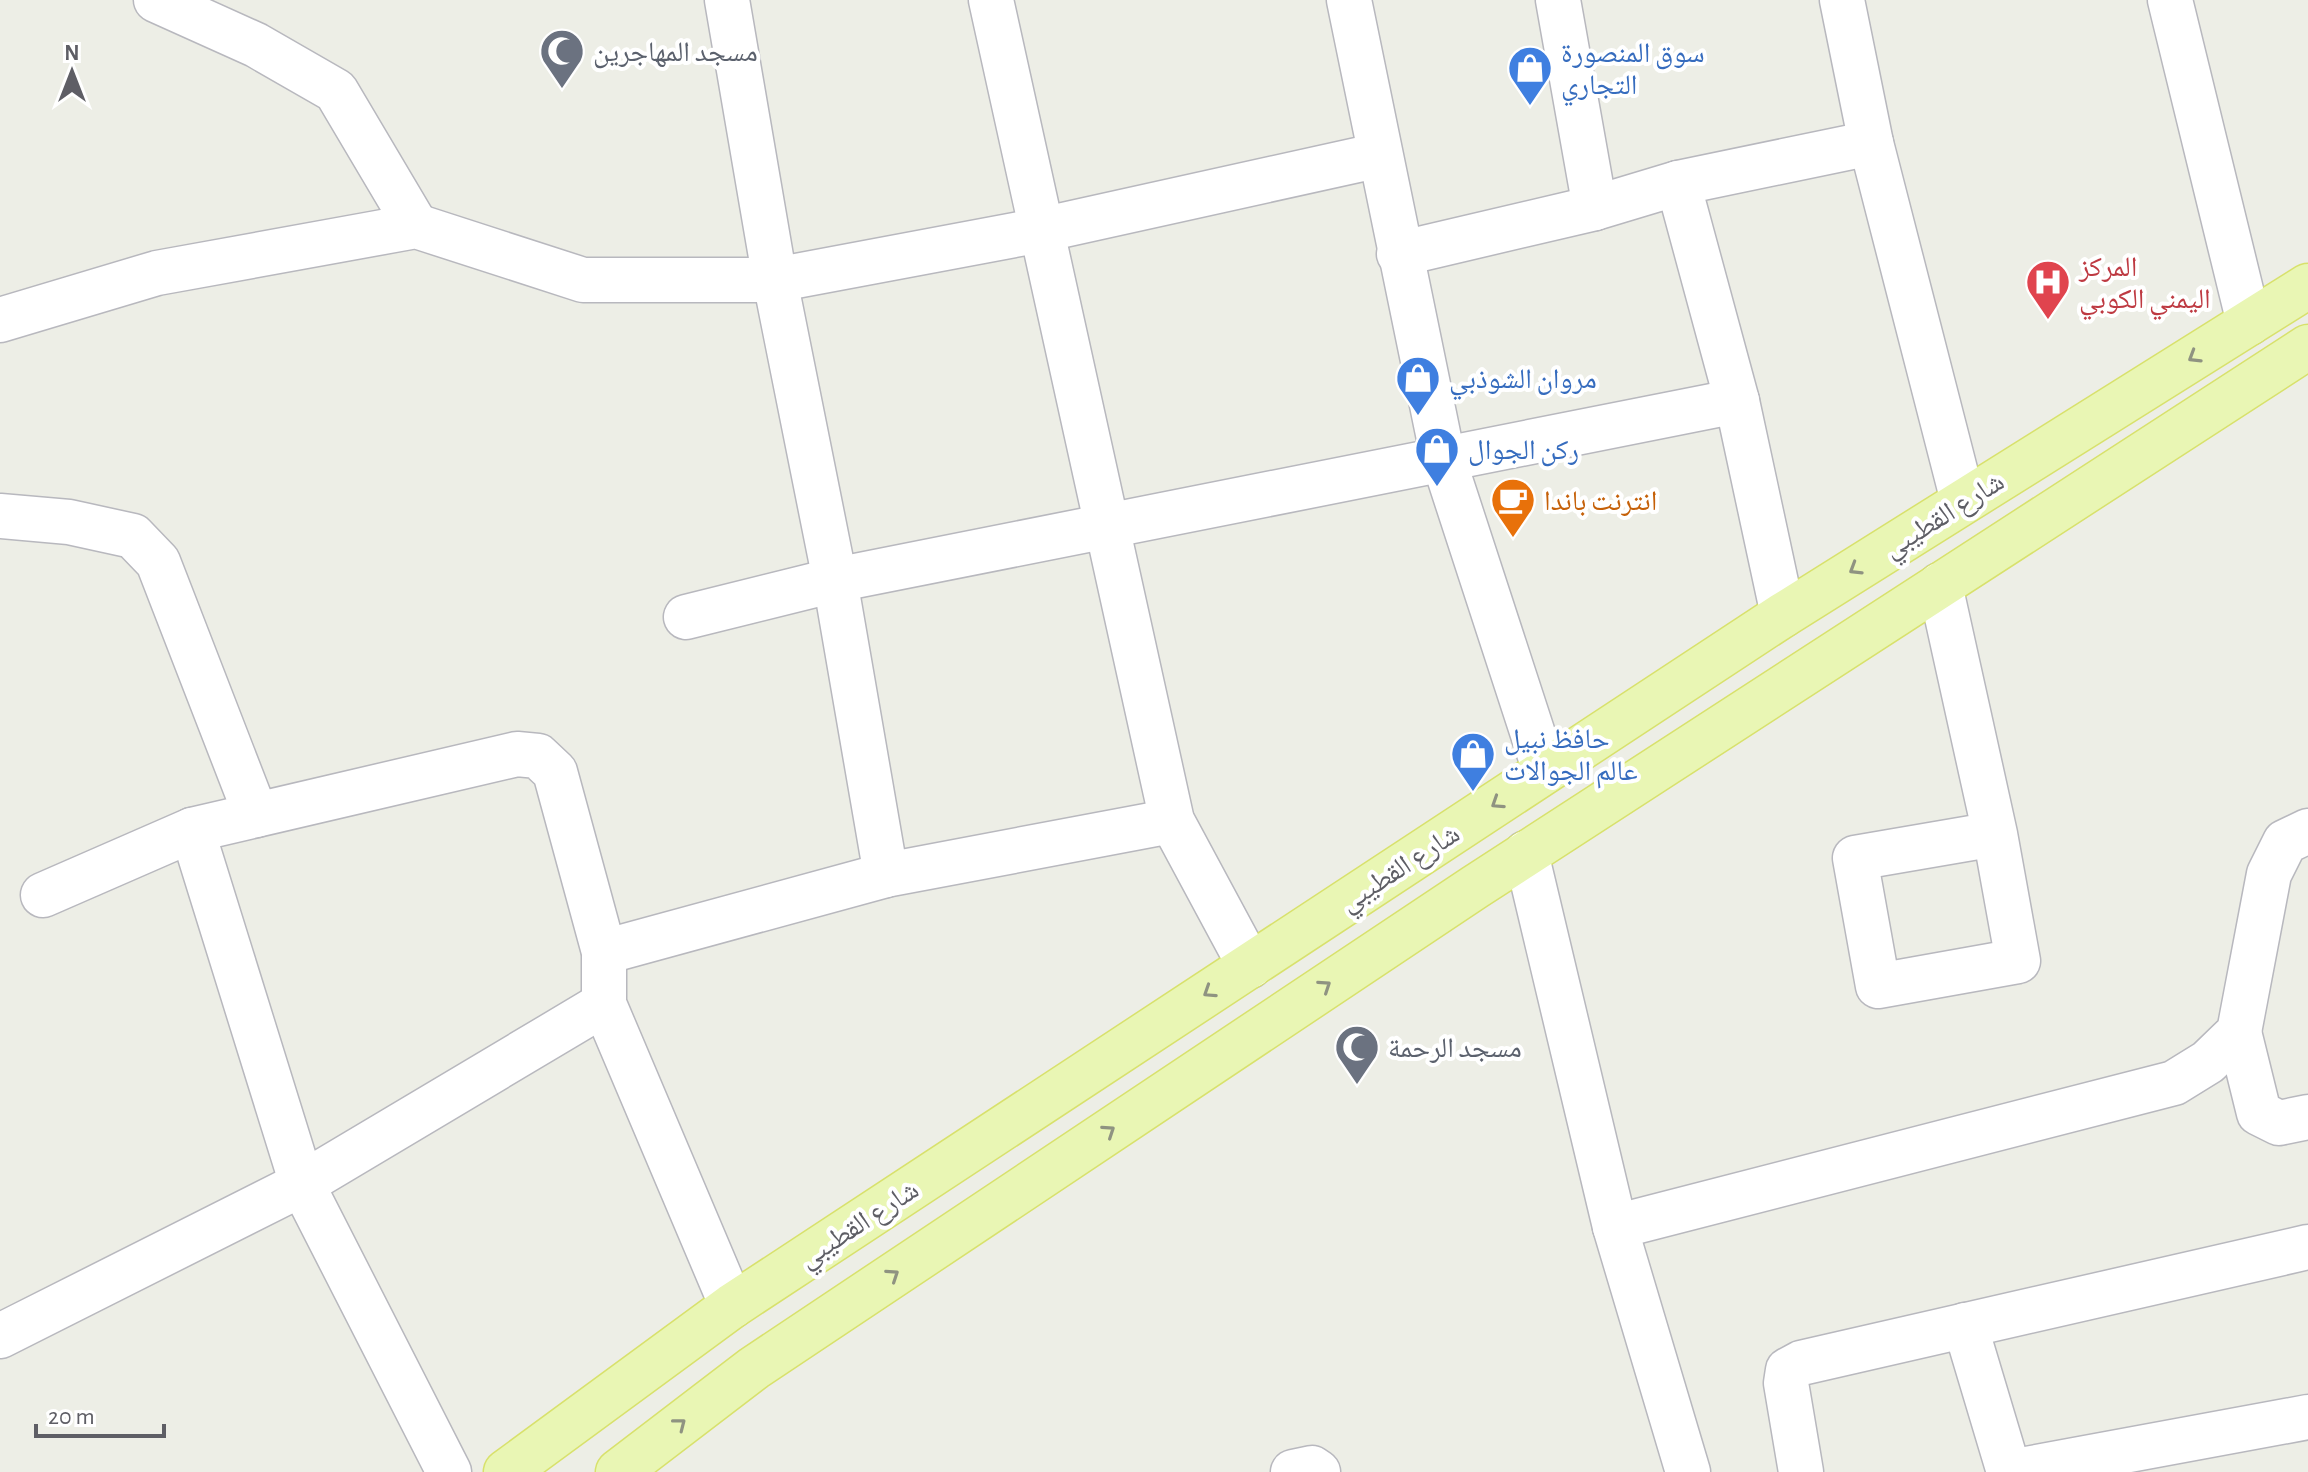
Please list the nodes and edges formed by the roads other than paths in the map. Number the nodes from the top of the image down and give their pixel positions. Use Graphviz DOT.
graph roads {
  1 [pos="156,0"];
  2 [pos="727,0"];
  3 [pos="991,0"];
  4 [pos="1349,0"];
  5 [pos="1558,0"];
  6 [pos="1842,0"];
  7 [pos="2170,0"];
  8 [pos="1871,143"];
  9 [pos="1380,155"];
  10 [pos="1678,183"];
  11 [pos="1595,208"];
  12 [pos="416,226"];
  13 [pos="1041,230"];
  14 [pos="1399,254"];
  15 [pos="775,280"];
  16 [pos="2308,286"];
  17 [pos="0,320"];
  18 [pos="2249,323"];
  19 [pos="2308,347"];
  20 [pos="1737,401"];
  21 [pos="1443,458"];
  22 [pos="1963,501"];
  23 [pos="0,516"];
  24 [pos="1107,527"];
  25 [pos="835,580"];
  26 [pos="1940,585"];
  27 [pos="1783,615"];
  28 [pos="686,617"];
  29 [pos="1545,771"];
  30 [pos="256,815"];
  31 [pos="1172,821"];
  32 [pos="192,830"];
  33 [pos="2308,831"];
  34 [pos="1995,834"];
  35 [pos="1526,853"];
  36 [pos="886,875"];
  37 [pos="43,895"];
  38 [pos="604,952"];
  39 [pos="1250,966"];
  40 [pos="604,1004"];
  41 [pos="2239,1032"];
  42 [pos="2308,1117"];
  43 [pos="302,1184"];
  44 [pos="1615,1227"];
  45 [pos="2308,1247"];
  46 [pos="732,1306"];
  47 [pos="1965,1325"];
  48 [pos="0,1336"];
  49 [pos="2308,1417"];
  50 [pos="449,1472"];
  51 [pos="506,1472"];
  52 [pos="618,1472"];
  53 [pos="1293,1472"];
  54 [pos="1318,1472"];
  55 [pos="1688,1472"];
  56 [pos="1801,1472"];
  57 [pos="2010,1472"];
  1 -- 12 [label="street"];
  2 -- 15 [label="street"];
  3 -- 13 [label="street"];
  4 -- 9 [label="street"];
  5 -- 11 [label="street"];
  6 -- 8 [label="street"];
  7 -- 18 [label="street"];
  8 -- 10 [label="street"];
  8 -- 22 [label="street"];
  9 -- 13 [label="street"];
  9 -- 14 [label="street"];
  10 -- 11 [label="street"];
  10 -- 20 [label="street"];
  11 -- 14 [label="street"];
  12 -- 15 [label="street"];
  12 -- 17 [label="street"];
  13 -- 15 [label="street"];
  13 -- 24 [label="street"];
  14 -- 21 [label="street"];
  15 -- 25 [label="street"];
  16 -- 18 [label="main road, شارع القطيبي"];
  18 -- 22 [label="main road, شارع القطيبي, one-way"];
  19 -- 26 [label="main road, شارع القطيبي"];
  20 -- 21 [label="street"];
  20 -- 27 [label="street"];
  21 -- 24 [label="street"];
  21 -- 29 [label="street"];
  22 -- 27 [label="main road, شارع القطيبي, one-way"];
  23 -- 30 [label="street"];
  24 -- 25 [label="street"];
  24 -- 31 [label="street"];
  25 -- 28 [label="street"];
  25 -- 36 [label="street"];
  26 -- 34 [label="street"];
  26 -- 35 [label="main road, شارع القطيبي"];
  27 -- 29 [label="main road, شارع القطيبي"];
  29 -- 39 [label="main road, شارع القطيبي, one-way"];
  30 -- 32 [label="street"];
  30 -- 38 [label="street"];
  31 -- 36 [label="street"];
  31 -- 39 [label="street"];
  32 -- 37 [label="street"];
  32 -- 43 [label="street"];
  33 -- 41 [label="street"];
  35 -- 44 [label="street"];
  52 -- 35 [label="main road, شارع القطيبي, one-way"];
  36 -- 38 [label="street"];
  38 -- 40 [label="street"];
  39 -- 46 [label="main road, شارع القطيبي, one-way"];
  40 -- 43 [label="street"];
  40 -- 46 [label="street"];
  41 -- 42 [label="street"];
  41 -- 44 [label="street"];
  43 -- 48 [label="street"];
  43 -- 50 [label="street"];
  44 -- 55 [label="street"];
  45 -- 47 [label="street"];
  46 -- 51 [label="main road, شارع القطيبي"];
  47 -- 56 [label="street"];
  47 -- 57 [label="street"];
  49 -- 57 [label="street"];
  53 -- 54 [label="street"];
}
